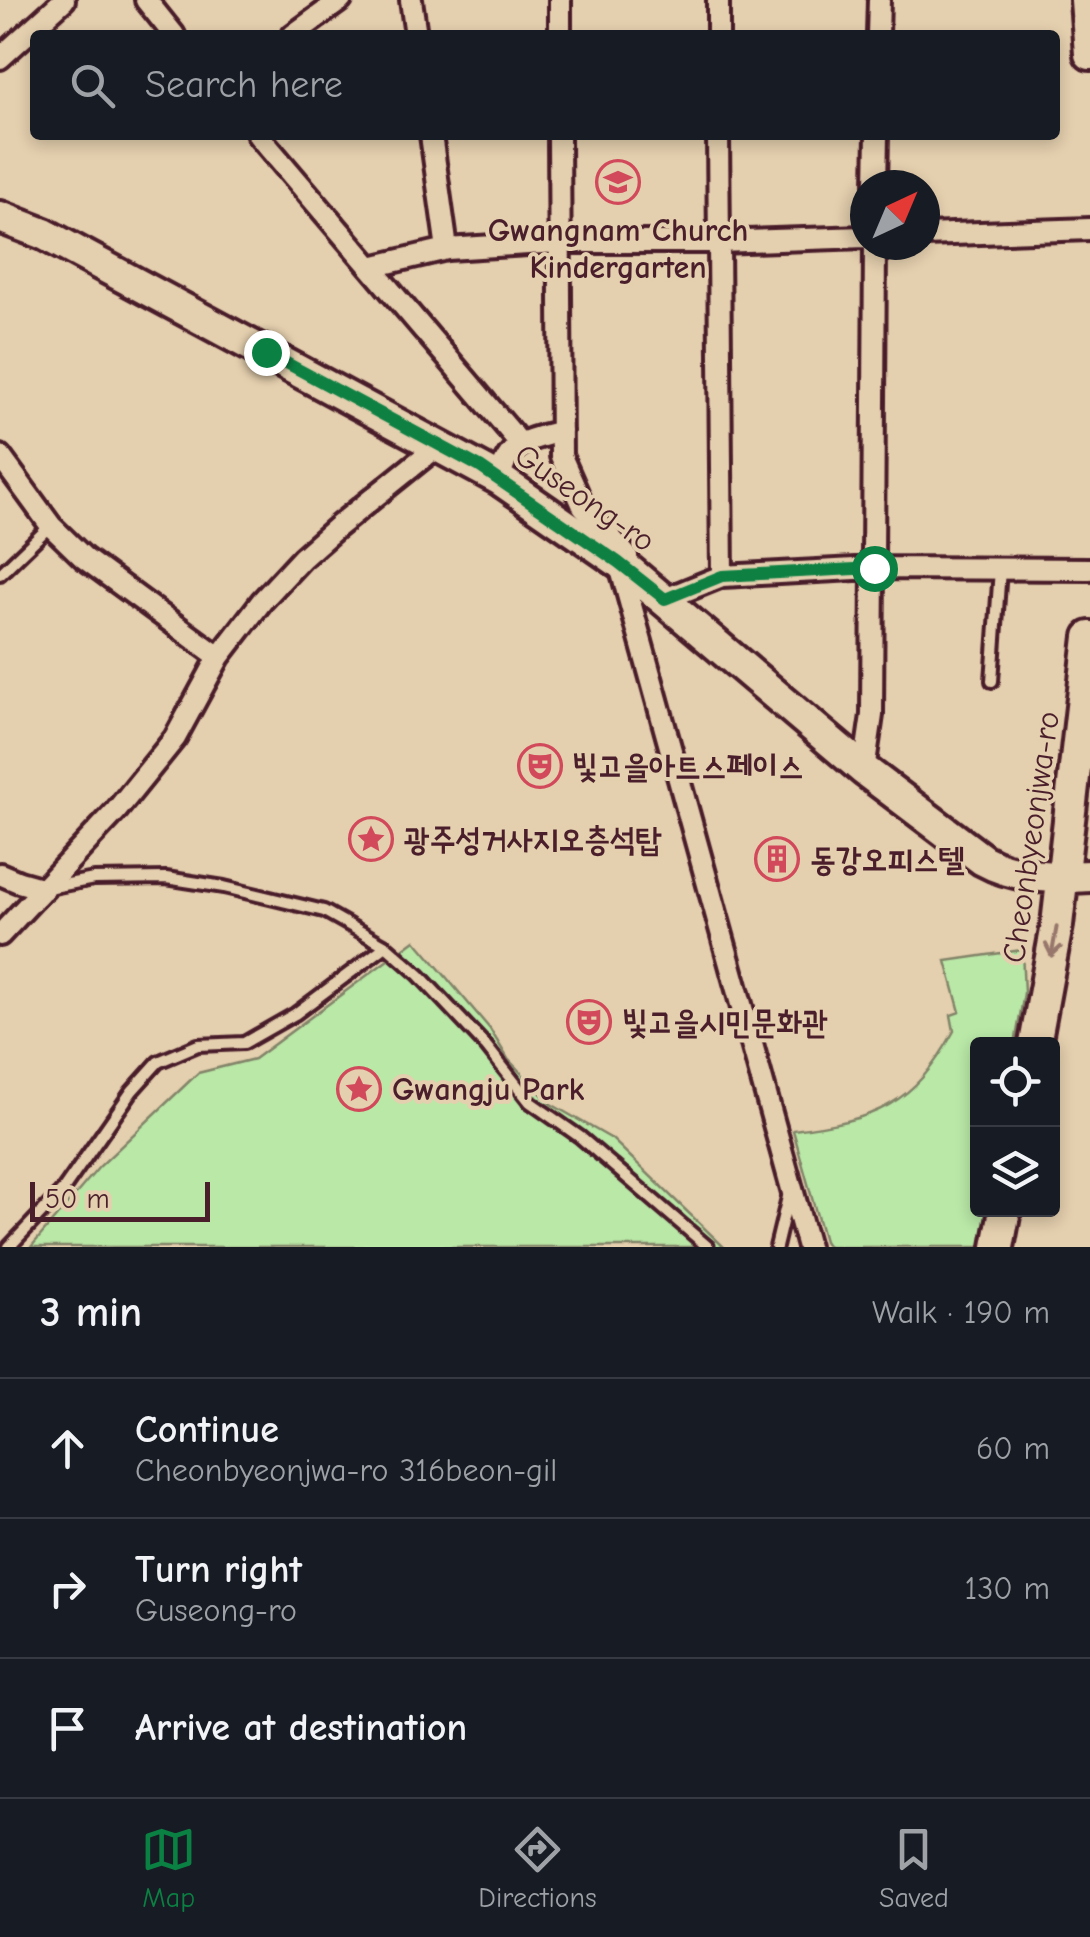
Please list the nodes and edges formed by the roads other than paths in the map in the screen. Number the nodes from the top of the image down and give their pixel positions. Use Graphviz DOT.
graph roads {
  1 [pos="64,0"];
  2 [pos="146,0"];
  3 [pos="341,0"];
  4 [pos="411,0"];
  5 [pos="560,0"];
  6 [pos="718,0"];
  7 [pos="878,0"];
  8 [pos="1086,0"];
  9 [pos="31,30"];
  10 [pos="170,30"];
  11 [pos="301,30"];
  12 [pos="415,30"];
  13 [pos="560,30"];
  14 [pos="718,30"];
  15 [pos="878,30"];
  16 [pos="30,31"];
  17 [pos="1090,54"];
  18 [pos="0,58"];
  19 [pos="262,140"];
  20 [pos="432,140"];
  21 [pos="560,140"];
  22 [pos="718,140"];
  23 [pos="876,140"];
  24 [pos="876,170"];
  25 [pos="0,217"];
  26 [pos="1090,230"];
  27 [pos="940,235"];
  28 [pos="850,238"];
  29 [pos="559,242"];
  30 [pos="718,242"];
  31 [pos="447,248"];
  32 [pos="875,260"];
  33 [pos="371,267"];
  34 [pos="561,431"];
  35 [pos="520,443"];
  36 [pos="439,445"];
  37 [pos="0,456"];
  38 [pos="499,479"];
  39 [pos="51,526"];
  40 [pos="618,562"];
  41 [pos="874,568"];
  42 [pos="1000,568"];
  43 [pos="1090,570"];
  44 [pos="0,574"];
  45 [pos="722,576"];
  46 [pos="665,599"];
  47 [pos="1090,637"];
  48 [pos="218,657"];
  49 [pos="992,682"];
  50 [pos="864,770"];
  51 [pos="0,874"];
  52 [pos="1076,877"];
  53 [pos="44,888"];
  54 [pos="0,934"];
  55 [pos="386,946"];
  56 [pos="1036,1037"];
  57 [pos="791,1182"];
  58 [pos="1004,1217"];
  59 [pos="9,1247"];
  60 [pos="708,1247"];
  61 [pos="776,1247"];
  62 [pos="808,1247"];
  63 [pos="998,1247"];
  1 -- 9 [label="street"];
  2 -- 10 [label="street"];
  3 -- 11 [label="street"];
  4 -- 12 [label="street"];
  5 -- 13 [label="street"];
  6 -- 14 [label="street"];
  7 -- 15 [label="street"];
  8 -- 17 [label="street"];
  16 -- 18 [label="street"];
  19 -- 33 [label="street"];
  20 -- 31 [label="street"];
  21 -- 29 [label="street"];
  22 -- 30 [label="street"];
  23 -- 24 [label="street"];
  25 -- 36 [label="street, Guseong-ro"];
  26 -- 27 [label="street"];
  28 -- 30 [label="street"];
  29 -- 30 [label="street"];
  29 -- 31 [label="street"];
  29 -- 34 [label="street"];
  30 -- 45 [label="street"];
  31 -- 33 [label="street"];
  32 -- 41 [label="street"];
  33 -- 35 [label="street"];
  34 -- 35 [label="street"];
  34 -- 46 [label="street"];
  35 -- 38 [label="street"];
  36 -- 38 [label="street, Guseong-ro"];
  36 -- 48 [label="street"];
  37 -- 39 [label="street"];
  38 -- 40 [label="street, Guseong-ro"];
  39 -- 44 [label="lane"];
  39 -- 48 [label="street"];
  40 -- 46 [label="street, Guseong-ro"];
  40 -- 57 [label="street"];
  41 -- 42 [label="street"];
  41 -- 45 [label="street"];
  41 -- 50 [label="street"];
  42 -- 43 [label="street"];
  42 -- 49 [label="lane"];
  45 -- 46 [label="street"];
  46 -- 50 [label="street, Guseong-ro"];
  47 -- 52 [label="street, Cheonbyeonjwa-ro"];
  48 -- 53 [label="street"];
  50 -- 52 [label="street, Guseong-ro"];
  51 -- 53 [label="street"];
  52 -- 56 [label="street, Cheonbyeonjwa-ro, one-way"];
  53 -- 54 [label="street"];
  53 -- 55 [label="lane"];
  55 -- 59 [label="lane"];
  55 -- 60 [label="lane"];
  57 -- 61 [label="lane"];
  57 -- 62 [label="street"];
  58 -- 63 [label="street"];
}
